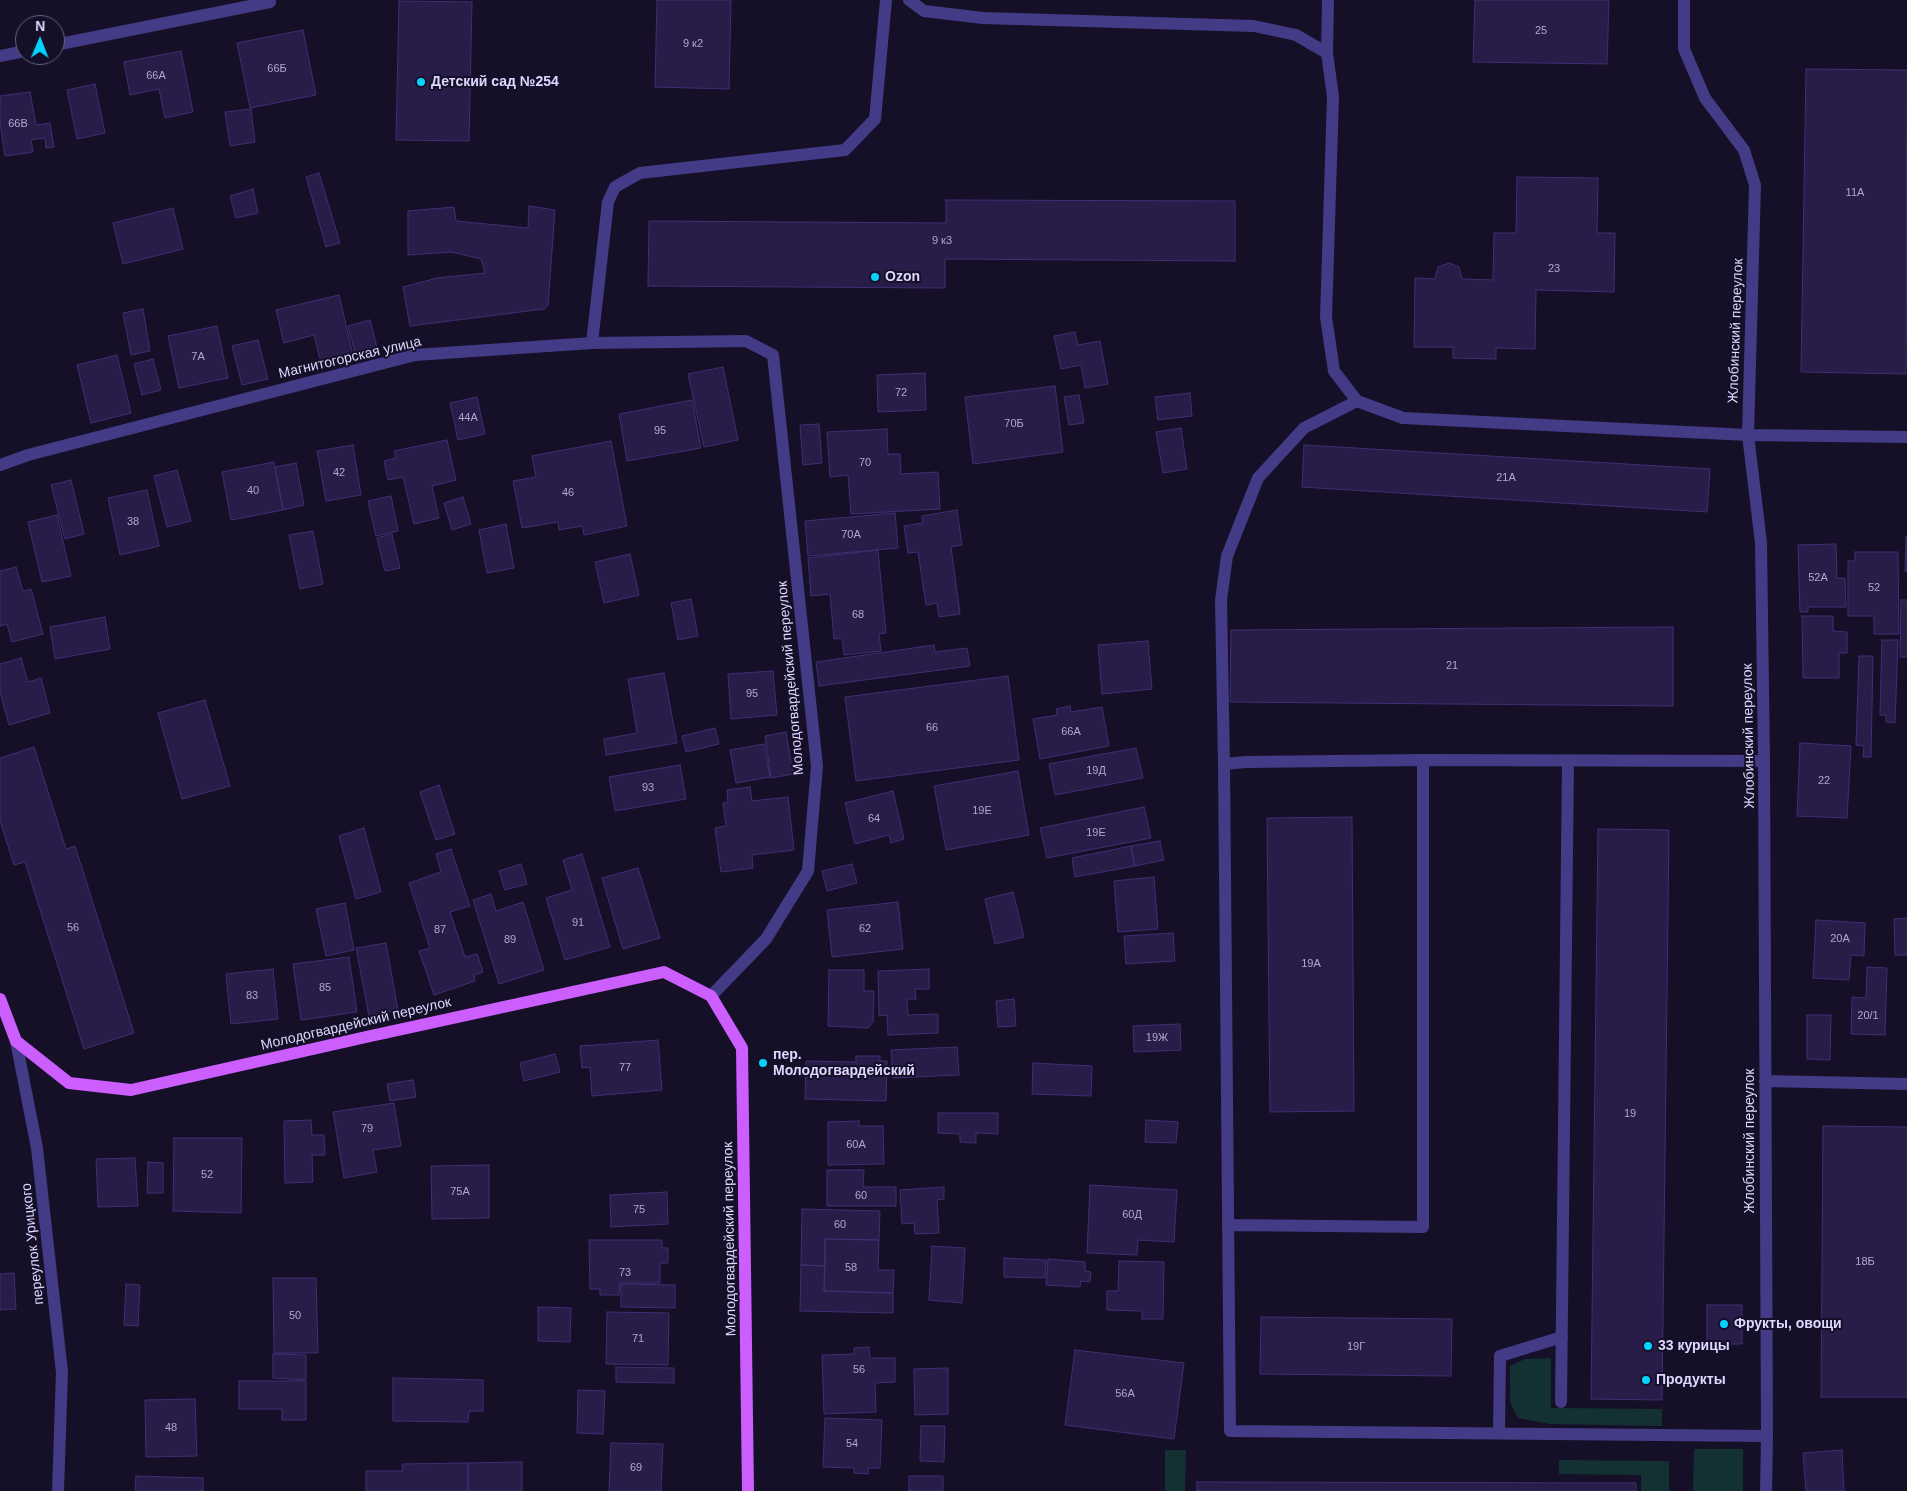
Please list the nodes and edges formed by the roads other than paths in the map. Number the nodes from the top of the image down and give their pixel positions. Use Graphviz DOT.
graph roads {
  1 [pos="886,0"];
  2 [pos="909,0"];
  3 [pos="1328,0"];
  4 [pos="1684,0"];
  5 [pos="270,2"];
  6 [pos="65,43"];
  7 [pos="15,53"];
  8 [pos="1327,53"];
  9 [pos="0,56"];
  10 [pos="592,343"];
  11 [pos="774,355"];
  12 [pos="1357,402"];
  13 [pos="1748,435"];
  14 [pos="1907,437"];
  15 [pos="0,466"];
  16 [pos="1423,760"];
  17 [pos="1568,760"];
  18 [pos="1764,761"];
  19 [pos="1224,764"];
  20 [pos="711,996"];
  21 [pos="0,999"];
  22 [pos="16,1041"];
  23 [pos="1765,1081"];
  24 [pos="1907,1084"];
  25 [pos="1229,1225"];
  26 [pos="1562,1337"];
  27 [pos="1561,1402"];
  28 [pos="1499,1432"];
  29 [pos="1767,1436"];
  30 [pos="58,1491"];
  31 [pos="748,1491"];
  32 [pos="1766,1491"];
  1 -- 10 [label="street"];
  2 -- 8 [label="street"];
  3 -- 8 [label="street"];
  4 -- 13 [label="street, Жлобинский переулок"];
  5 -- 6 [label="street"];
  7 -- 9 [label="street"];
  8 -- 12 [label="street"];
  10 -- 11 [label="street, Магнитогорская улица"];
  10 -- 15 [label="street, Магнитогорская улица"];
  11 -- 20 [label="street, Молодогвардейский переулок"];
  12 -- 13 [label="street"];
  12 -- 19 [label="street"];
  13 -- 14 [label="street"];
  13 -- 18 [label="street, Жлобинский переулок"];
  16 -- 17 [label="street"];
  16 -- 19 [label="street"];
  16 -- 25 [label="street"];
  17 -- 18 [label="street"];
  17 -- 26 [label="street"];
  18 -- 23 [label="street, Жлобинский переулок"];
  19 -- 25 [label="street"];
  20 -- 22 [label="main road, Молодогвардейский переулок"];
  20 -- 31 [label="main road, Молодогвардейский переулок"];
  21 -- 22 [label="main road, переулок Урицкого"];
  22 -- 30 [label="street, переулок Урицкого"];
  23 -- 24 [label="street"];
  23 -- 29 [label="street, Жлобинский переулок"];
  25 -- 28 [label="street"];
  26 -- 27 [label="street"];
  26 -- 28 [label="street"];
  28 -- 29 [label="street"];
  29 -- 32 [label="street, Жлобинский переулок"];
}
